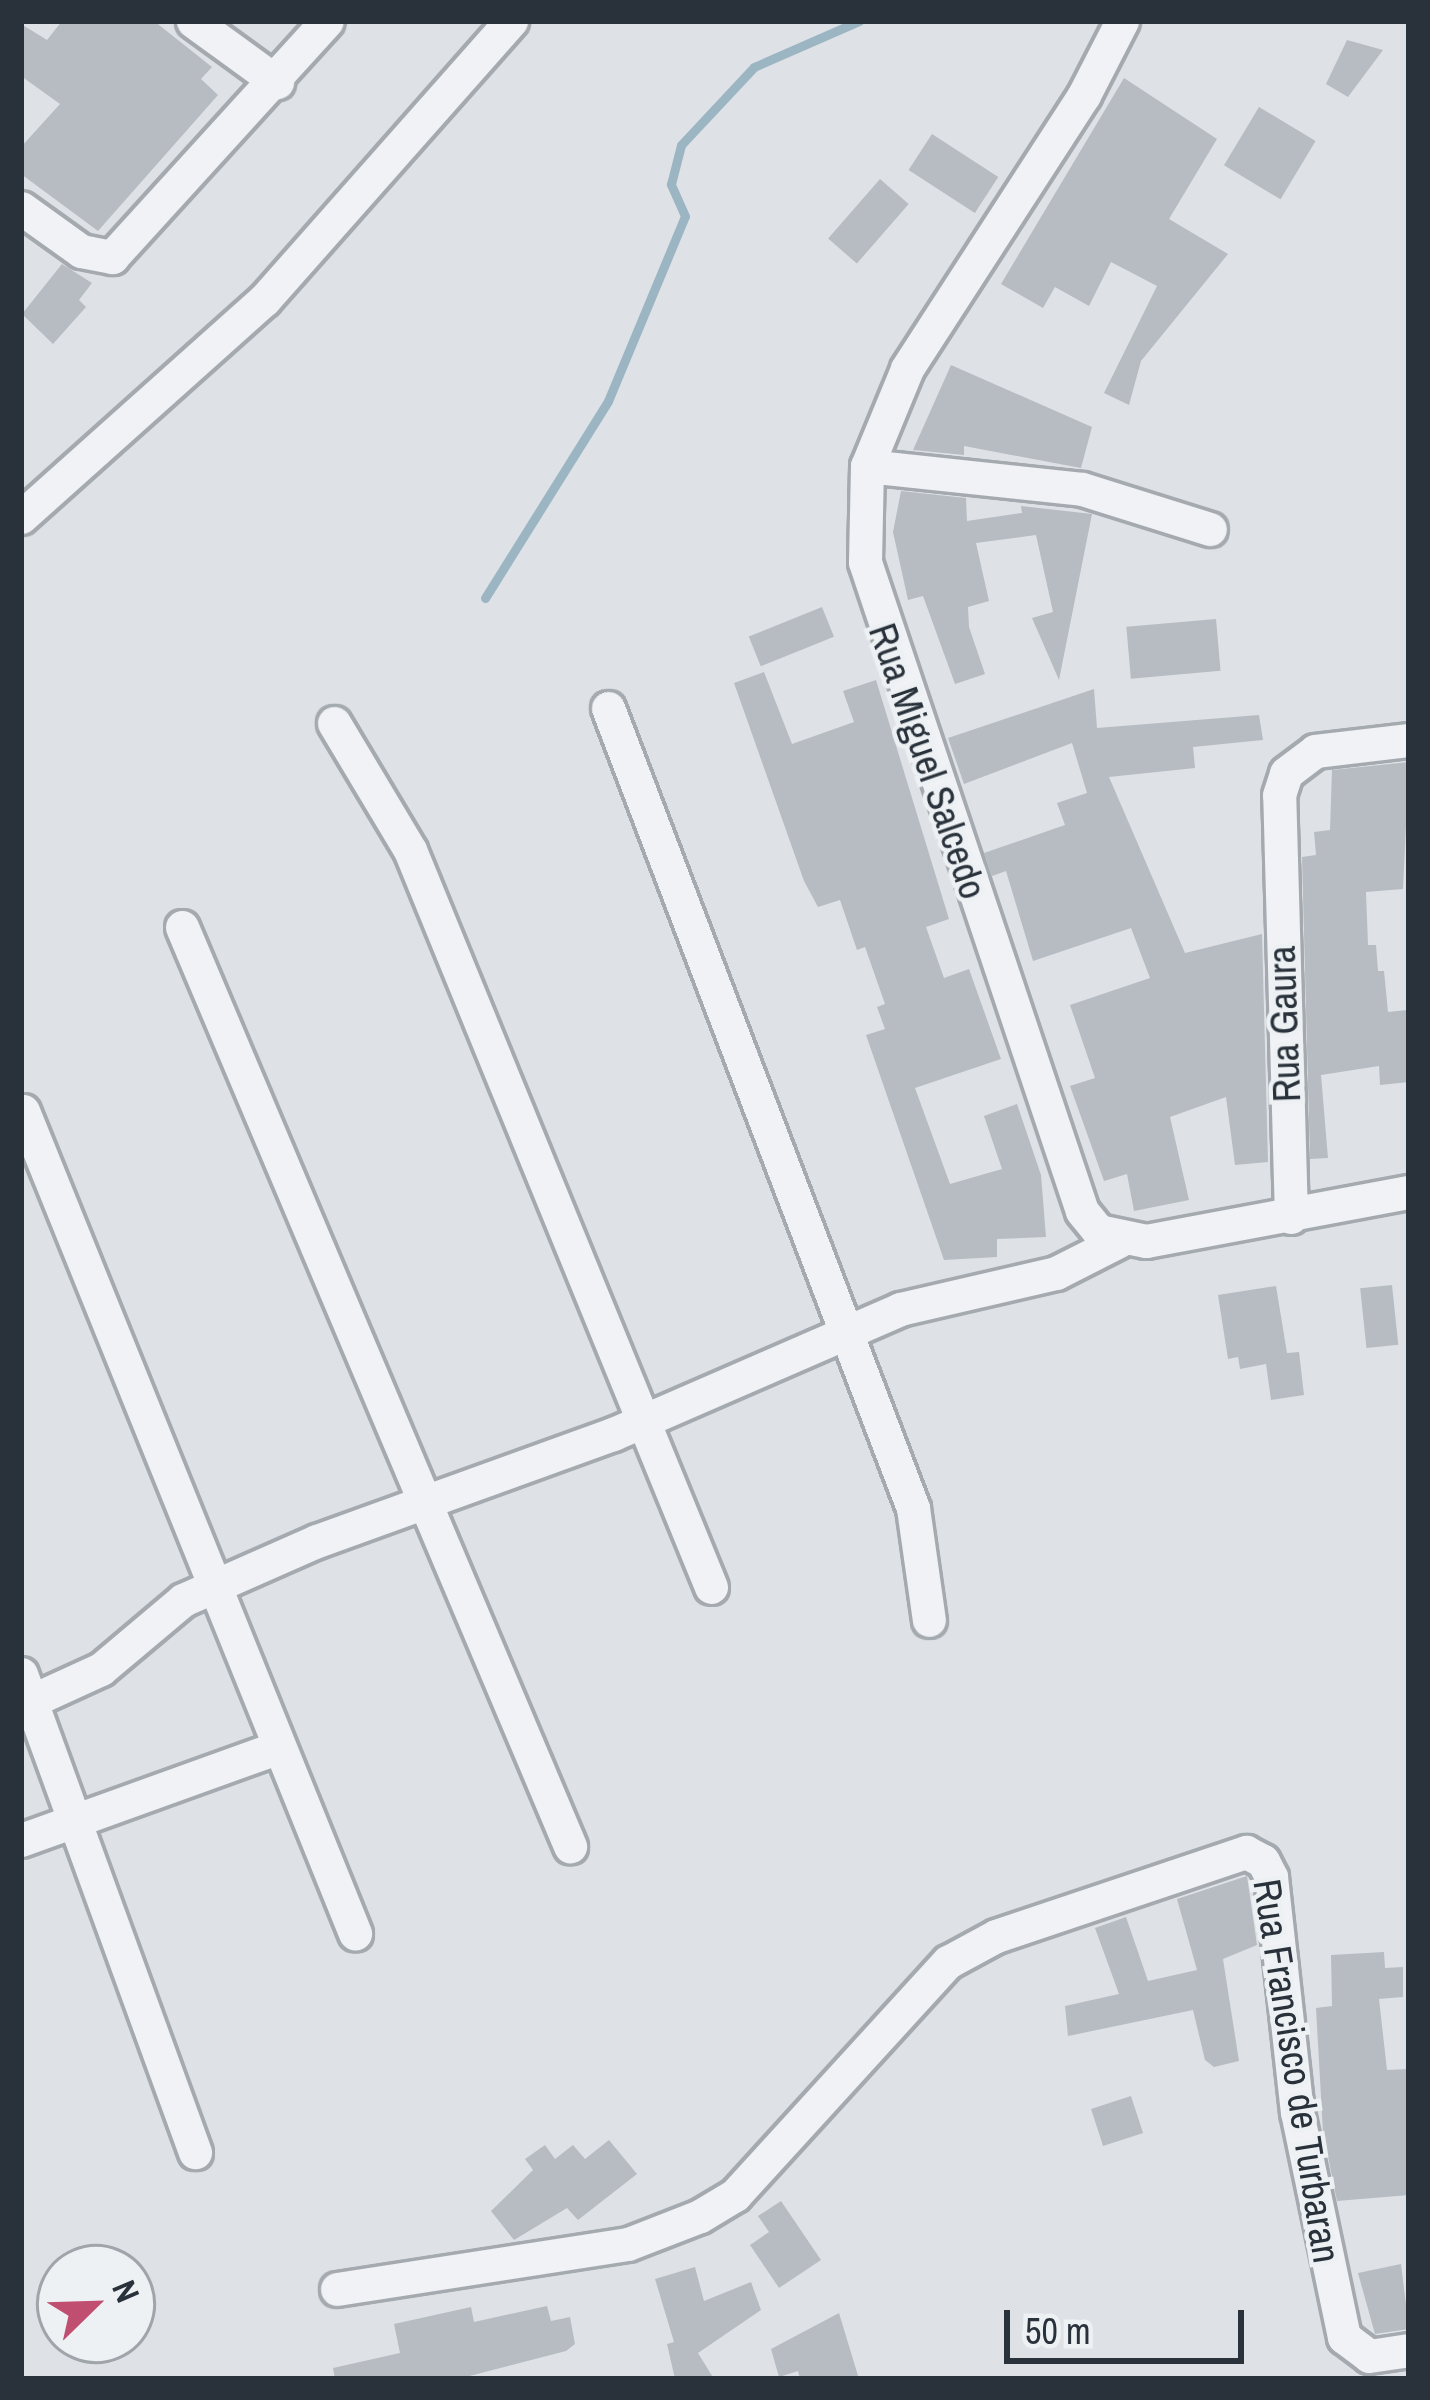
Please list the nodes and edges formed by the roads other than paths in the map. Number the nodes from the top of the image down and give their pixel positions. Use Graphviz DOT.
graph roads {
  1 [pos="193,21"];
  2 [pos="327,21"];
  3 [pos="511,21"];
  4 [pos="1122,21"];
  5 [pos="277,82"];
  6 [pos="21,208"];
  7 [pos="868,466"];
  8 [pos="21,517"];
  9 [pos="1210,530"];
  10 [pos="608,708"];
  11 [pos="334,723"];
  12 [pos="1409,740"];
  13 [pos="182,927"];
  14 [pos="22,1111"];
  15 [pos="1409,1192"];
  16 [pos="1291,1217"];
  17 [pos="1119,1241"];
  18 [pos="846,1332"];
  19 [pos="644,1421"];
  20 [pos="424,1502"];
  21 [pos="214,1586"];
  22 [pos="711,1587"];
  23 [pos="929,1620"];
  24 [pos="26,1687"];
  25 [pos="279,1747"];
  26 [pos="75,1821"];
  27 [pos="21,1840"];
  28 [pos="570,1846"];
  29 [pos="355,1933"];
  30 [pos="195,2152"];
  31 [pos="337,2289"];
  32 [pos="1409,2350"];
  1 -- 5 [label="street"];
  2 -- 5 [label="street"];
  3 -- 8 [label="street"];
  4 -- 7 [label="street, Rua Miguel Salcedo"];
  5 -- 6 [label="street"];
  7 -- 9 [label="street"];
  7 -- 17 [label="street, Rua Miguel Salcedo"];
  10 -- 18 [label="street"];
  11 -- 19 [label="street"];
  12 -- 16 [label="street, Rua Gaura"];
  13 -- 20 [label="street"];
  14 -- 21 [label="street"];
  15 -- 16 [label="street"];
  16 -- 17 [label="street"];
  17 -- 18 [label="street"];
  18 -- 19 [label="street"];
  18 -- 23 [label="street"];
  19 -- 20 [label="street"];
  19 -- 22 [label="street"];
  20 -- 21 [label="street"];
  20 -- 28 [label="street"];
  21 -- 24 [label="street"];
  21 -- 25 [label="street"];
  24 -- 26 [label="street"];
  25 -- 26 [label="street"];
  25 -- 29 [label="street"];
  26 -- 27 [label="street"];
  26 -- 30 [label="street"];
  31 -- 32 [label="street, Rua Francisco de Turbaran"];
}
